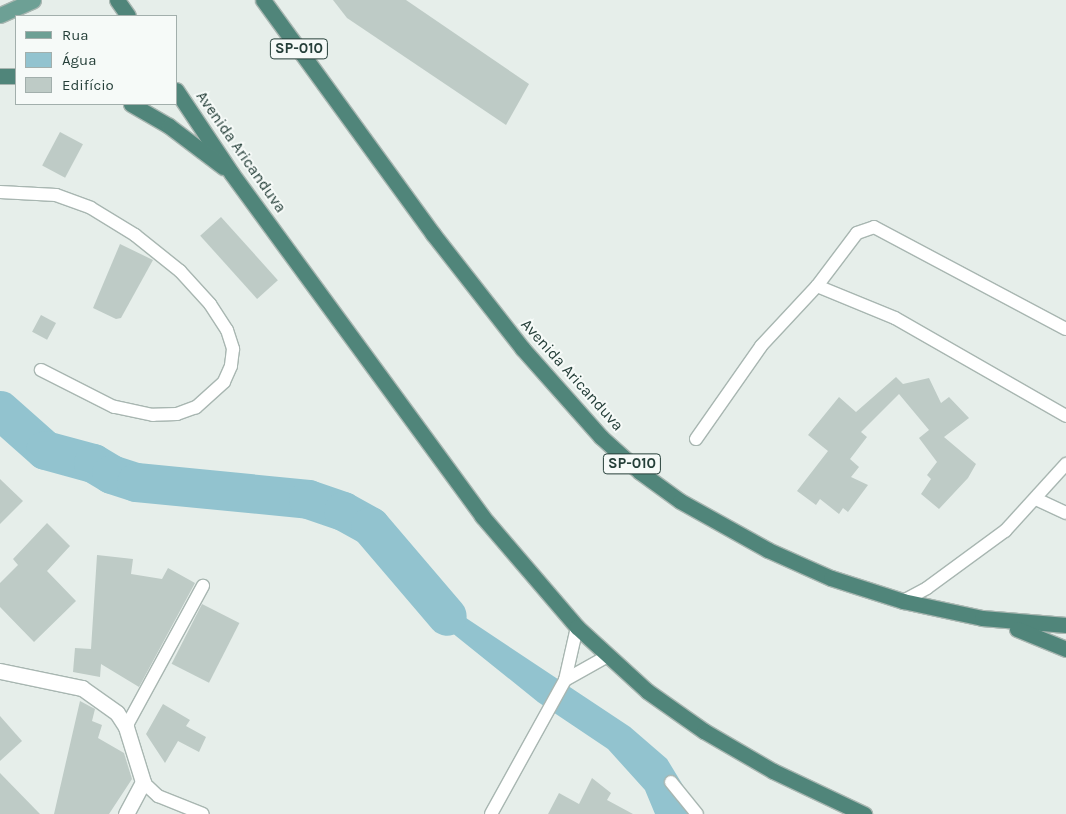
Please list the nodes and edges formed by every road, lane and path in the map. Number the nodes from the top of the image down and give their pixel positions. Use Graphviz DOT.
graph roads {
  1 [pos="33,0"];
  2 [pos="118,0"];
  3 [pos="263,0"];
  4 [pos="0,15"];
  5 [pos="127,15"];
  6 [pos="0,76"];
  7 [pos="15,76"];
  8 [pos="178,93"];
  9 [pos="133,105"];
  10 [pos="232,174"];
  11 [pos="0,192"];
  12 [pos="817,286"];
  13 [pos="1066,329"];
  14 [pos="41,370"];
  15 [pos="1066,416"];
  16 [pos="696,439"];
  17 [pos="1066,464"];
  18 [pos="1036,499"];
  19 [pos="1066,513"];
  20 [pos="203,586"];
  21 [pos="903,601"];
  22 [pos="982,618"];
  23 [pos="1066,625"];
  24 [pos="577,627"];
  25 [pos="1066,649"];
  26 [pos="608,656"];
  27 [pos="0,671"];
  28 [pos="565,680"];
  29 [pos="126,727"];
  30 [pos="143,782"];
  31 [pos="671,782"];
  32 [pos="126,814"];
  33 [pos="203,814"];
  34 [pos="491,814"];
  35 [pos="697,814"];
  36 [pos="864,814"];
  1 -- 4 [label="main road"];
  2 -- 5 [label="highway"];
  3 -- 21 [label="highway, Avenida Aricanduva / SP-010"];
  6 -- 7 [label="highway"];
  8 -- 10 [label="highway, Avenida Aricanduva"];
  9 -- 10 [label="highway"];
  10 -- 24 [label="highway, Avenida Aricanduva"];
  11 -- 14 [label="lane"];
  12 -- 13 [label="lane"];
  12 -- 15 [label="lane"];
  12 -- 16 [label="lane"];
  17 -- 18 [label="lane"];
  18 -- 19 [label="lane"];
  18 -- 21 [label="lane"];
  20 -- 29 [label="lane"];
  21 -- 22 [label="highway, Avenida Aricanduva / SP-010"];
  22 -- 23 [label="highway, Avenida Aricanduva / SP-010"];
  22 -- 25 [label="highway"];
  24 -- 26 [label="highway, Avenida Aricanduva"];
  24 -- 28 [label="lane"];
  26 -- 28 [label="lane"];
  26 -- 36 [label="highway, Avenida Aricanduva"];
  27 -- 29 [label="street"];
  28 -- 34 [label="lane"];
  29 -- 30 [label="street"];
  30 -- 32 [label="street"];
  30 -- 33 [label="lane"];
  31 -- 35 [label="lane"];
}
